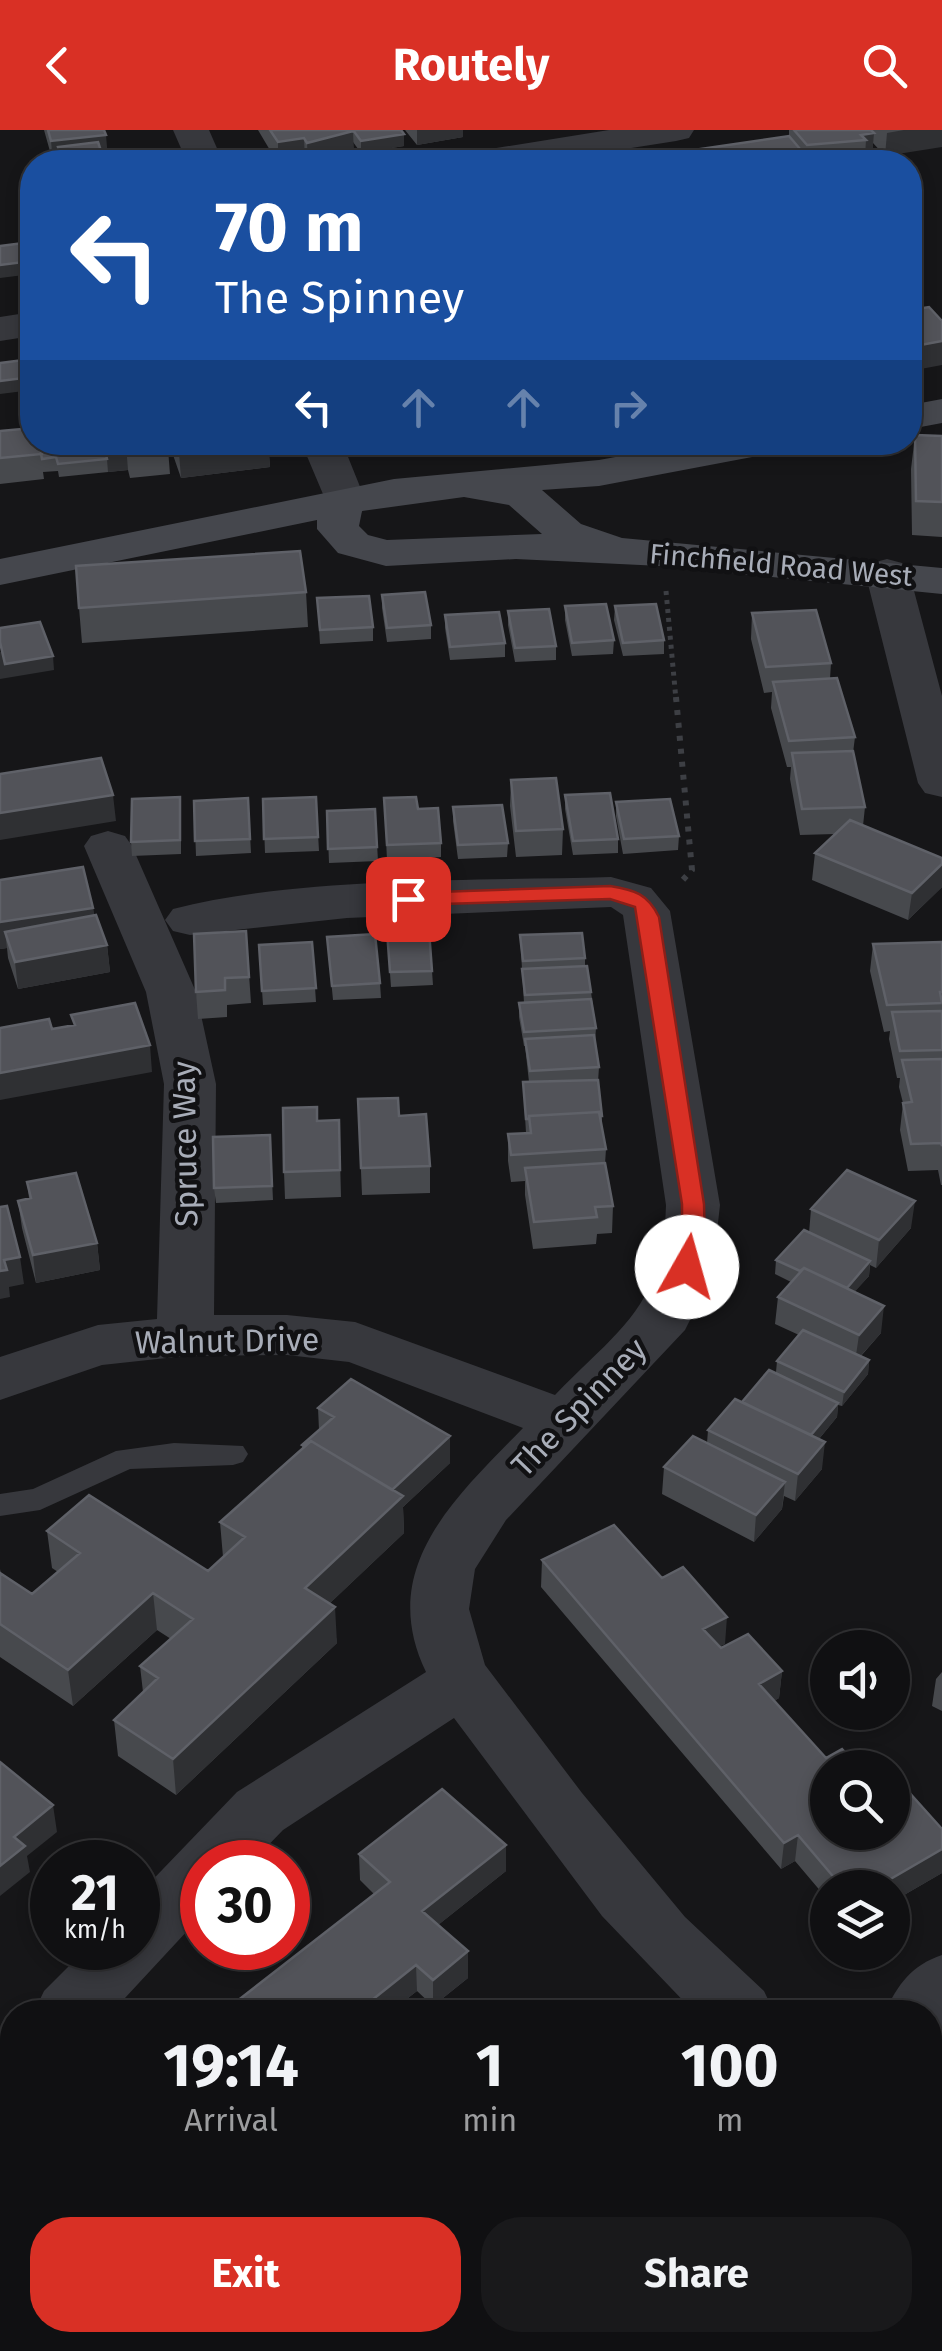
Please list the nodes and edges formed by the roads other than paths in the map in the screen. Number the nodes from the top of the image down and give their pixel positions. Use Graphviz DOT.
graph roads {
  1 [pos="676,130"];
  2 [pos="552,150"];
  3 [pos="697,455"];
  4 [pos="335,473"];
  5 [pos="599,473"];
  6 [pos="464,484"];
  7 [pos="536,526"];
  8 [pos="386,553"];
  9 [pos="17,570"];
  10 [pos="887,572"];
  11 [pos="942,580"];
  12 [pos="942,783"];
  13 [pos="108,846"];
  14 [pos="190,920"];
  15 [pos="185,1336"];
  16 [pos="0,1379"];
  17 [pos="565,1421"];
  18 [pos="232,1454"];
  19 [pos="0,1505"];
  20 [pos="462,1681"];
  21 [pos="232,1840"];
  22 [pos="180,1895"];
  23 [pos="160,1917"];
  24 [pos="109,1970"];
  25 [pos="80,2000"];
  26 [pos="726,2000"];
  1 -- 2 [label="street"];
  3 -- 5 [label="main road"];
  4 -- 6 [label="main road"];
  4 -- 8 [label="main road"];
  4 -- 9 [label="main road"];
  5 -- 6 [label="main road"];
  5 -- 7 [label="main road"];
  6 -- 7 [label="main road"];
  7 -- 8 [label="main road, Finchfield Road West"];
  7 -- 10 [label="main road, Finchfield Road West"];
  8 -- 9 [label="main road"];
  10 -- 11 [label="main road, Finchfield Road West"];
  10 -- 12 [label="street"];
  13 -- 15 [label="street, Spruce Way"];
  14 -- 17 [label="street, The Spinney"];
  15 -- 16 [label="street, Walnut Drive"];
  15 -- 17 [label="street, Walnut Drive"];
  17 -- 20 [label="street, The Spinney"];
  18 -- 19 [label="lane"];
  20 -- 21 [label="street"];
  20 -- 26 [label="street, The Spinney"];
  22 -- 23 [label="street"];
  24 -- 25 [label="street"];
}
